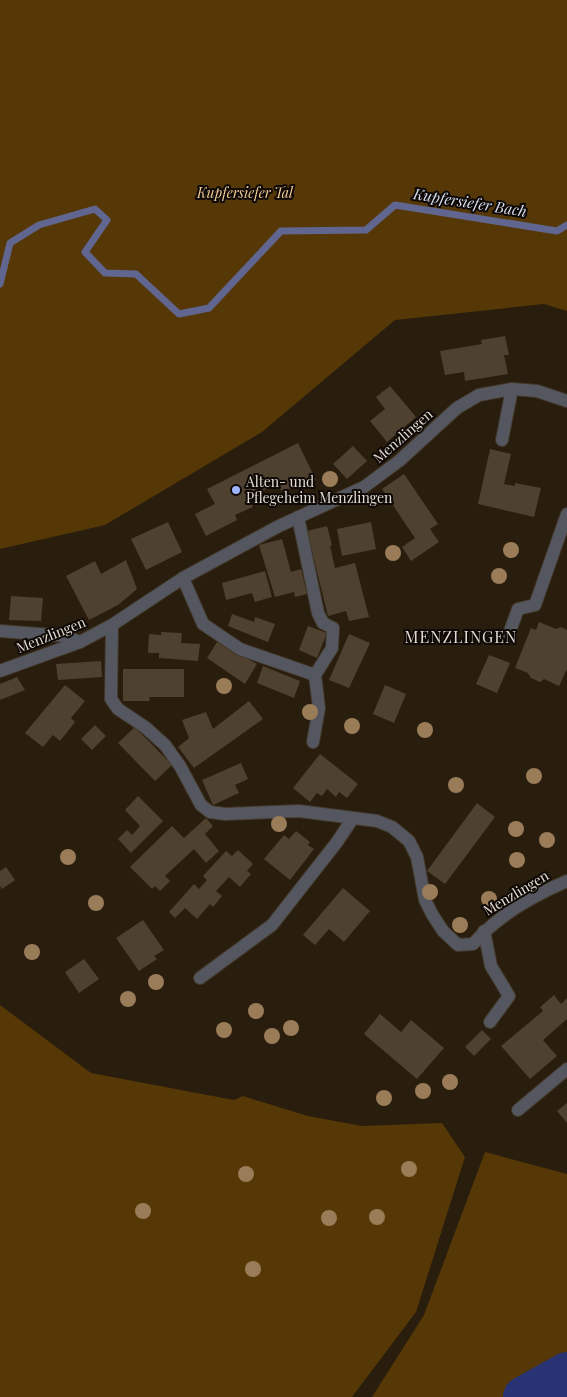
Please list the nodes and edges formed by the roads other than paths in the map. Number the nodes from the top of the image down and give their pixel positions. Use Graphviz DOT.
graph roads {
  1 [pos="512,390"];
  2 [pos="567,401"];
  3 [pos="502,440"];
  4 [pos="567,514"];
  5 [pos="298,517"];
  6 [pos="183,578"];
  7 [pos="112,625"];
  8 [pos="0,630"];
  9 [pos="509,634"];
  10 [pos="80,642"];
  11 [pos="0,671"];
  12 [pos="314,675"];
  13 [pos="313,742"];
  14 [pos="353,818"];
  15 [pos="567,880"];
  16 [pos="484,930"];
  17 [pos="200,978"];
  18 [pos="490,1022"];
  19 [pos="567,1069"];
  20 [pos="518,1110"];
  1 -- 2 [label="street, Menzlingen"];
  1 -- 3 [label="street"];
  1 -- 5 [label="street, Menzlingen"];
  4 -- 9 [label="street"];
  5 -- 6 [label="street, Menzlingen"];
  5 -- 12 [label="street"];
  6 -- 7 [label="street, Menzlingen"];
  6 -- 12 [label="street"];
  7 -- 10 [label="street, Menzlingen"];
  7 -- 14 [label="street, Menzlingen"];
  8 -- 10 [label="street"];
  10 -- 11 [label="street, Menzlingen"];
  12 -- 13 [label="street"];
  14 -- 16 [label="street, Menzlingen"];
  14 -- 17 [label="street"];
  15 -- 16 [label="street, Menzlingen"];
  16 -- 18 [label="street"];
  19 -- 20 [label="street"];
}
